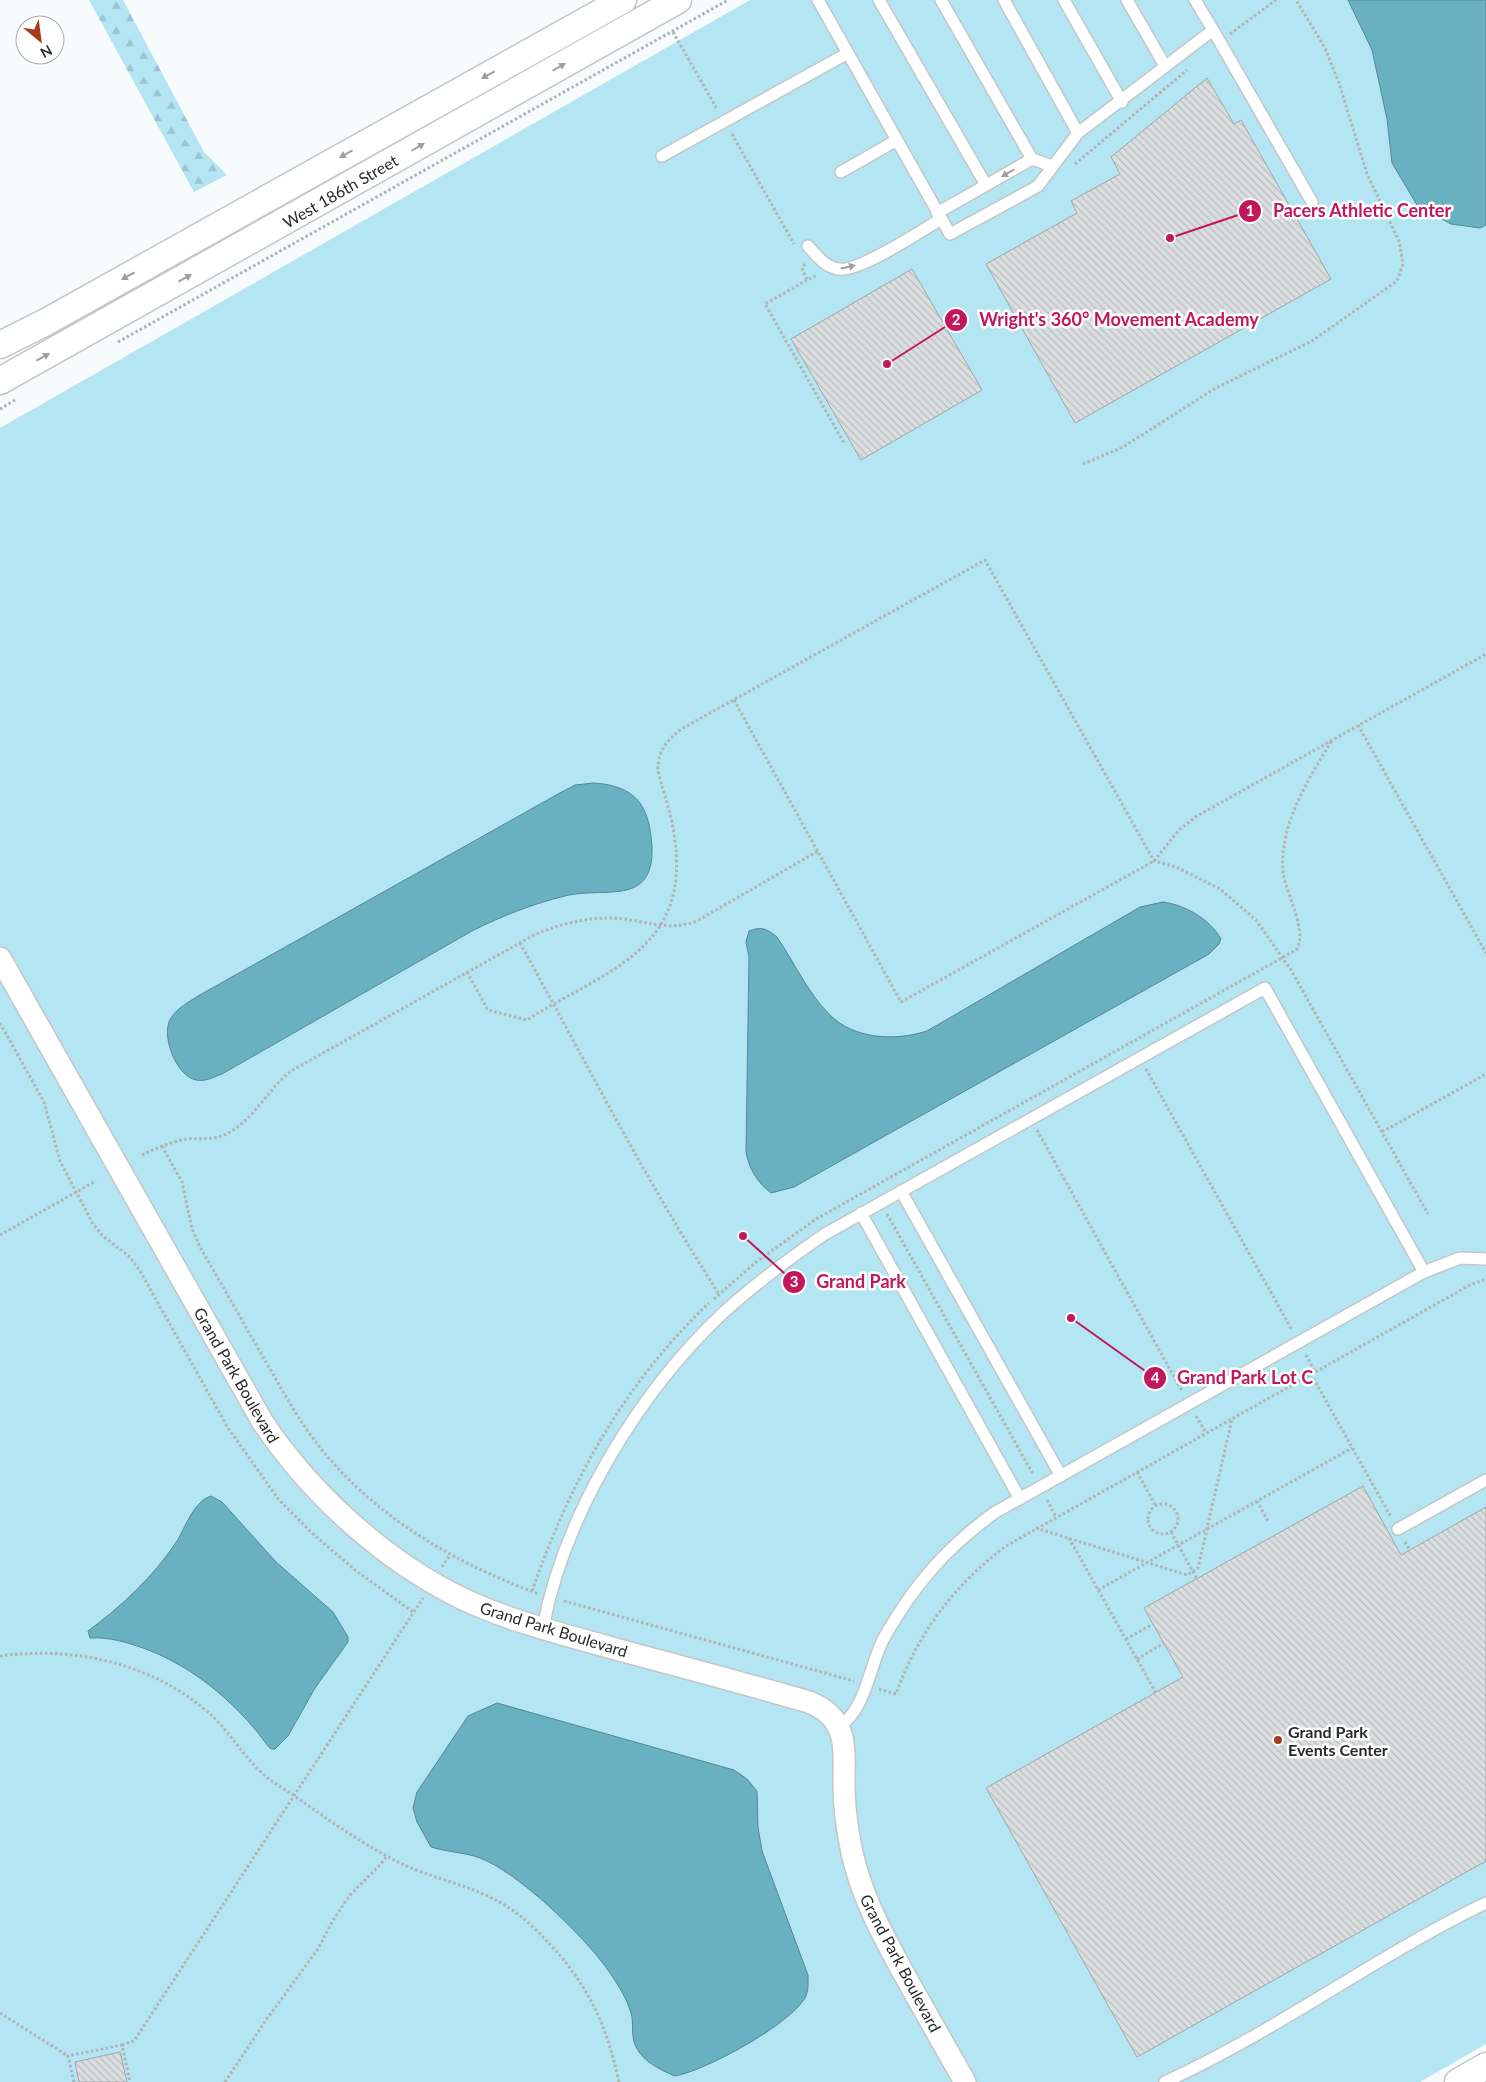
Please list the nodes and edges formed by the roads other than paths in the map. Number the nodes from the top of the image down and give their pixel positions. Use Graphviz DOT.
graph roads {
  1 [pos="622,0"];
  2 [pos="678,0"];
  3 [pos="879,0"];
  4 [pos="941,0"];
  5 [pos="1004,0"];
  6 [pos="1064,0"];
  7 [pos="1127,0"];
  8 [pos="1195,0"];
  9 [pos="822,1"];
  10 [pos="1213,30"];
  11 [pos="848,53"];
  12 [pos="1165,66"];
  13 [pos="1122,102"];
  14 [pos="1078,133"];
  15 [pos="897,140"];
  16 [pos="662,156"];
  17 [pos="1032,159"];
  18 [pos="1052,166"];
  19 [pos="840,172"];
  20 [pos="986,185"];
  21 [pos="1312,202"];
  22 [pos="939,216"];
  23 [pos="808,246"];
  24 [pos="0,345"];
  25 [pos="8,390"];
  26 [pos="0,958"];
  27 [pos="901,1191"];
  28 [pos="861,1213"];
  29 [pos="1486,1259"];
  30 [pos="1424,1272"];
  31 [pos="1061,1476"];
  32 [pos="1486,1480"];
  33 [pos="1020,1499"];
  34 [pos="1398,1529"];
  35 [pos="543,1628"];
  36 [pos="838,1727"];
  37 [pos="1486,1903"];
  38 [pos="1486,2066"];
  39 [pos="965,2082"];
  40 [pos="1165,2082"];
  41 [pos="1458,2082"];
  1 -- 24 [label="street, West 186th Street, one-way"];
  25 -- 2 [label="street, West 186th Street, one-way"];
  3 -- 20 [label="lane"];
  4 -- 17 [label="lane"];
  5 -- 14 [label="lane"];
  6 -- 13 [label="lane"];
  7 -- 12 [label="lane"];
  8 -- 10 [label="lane"];
  9 -- 11 [label="lane"];
  10 -- 12 [label="lane"];
  10 -- 21 [label="lane"];
  11 -- 15 [label="lane"];
  11 -- 16 [label="lane"];
  12 -- 13 [label="lane"];
  13 -- 14 [label="lane"];
  14 -- 18 [label="lane"];
  15 -- 19 [label="lane"];
  15 -- 22 [label="lane"];
  17 -- 18 [label="lane"];
  17 -- 20 [label="lane, one-way"];
  18 -- 22 [label="lane"];
  20 -- 22 [label="lane"];
  23 -- 22 [label="lane, one-way"];
  26 -- 35 [label="street, Grand Park Boulevard"];
  27 -- 28 [label="lane"];
  27 -- 30 [label="lane"];
  27 -- 31 [label="lane"];
  28 -- 33 [label="lane"];
  28 -- 35 [label="lane"];
  29 -- 30 [label="lane"];
  30 -- 31 [label="lane"];
  31 -- 33 [label="lane"];
  32 -- 34 [label="lane"];
  33 -- 36 [label="lane"];
  35 -- 36 [label="street, Grand Park Boulevard"];
  36 -- 39 [label="street, Grand Park Boulevard"];
  37 -- 40 [label="lane"];
  38 -- 41 [label="street"];
}
